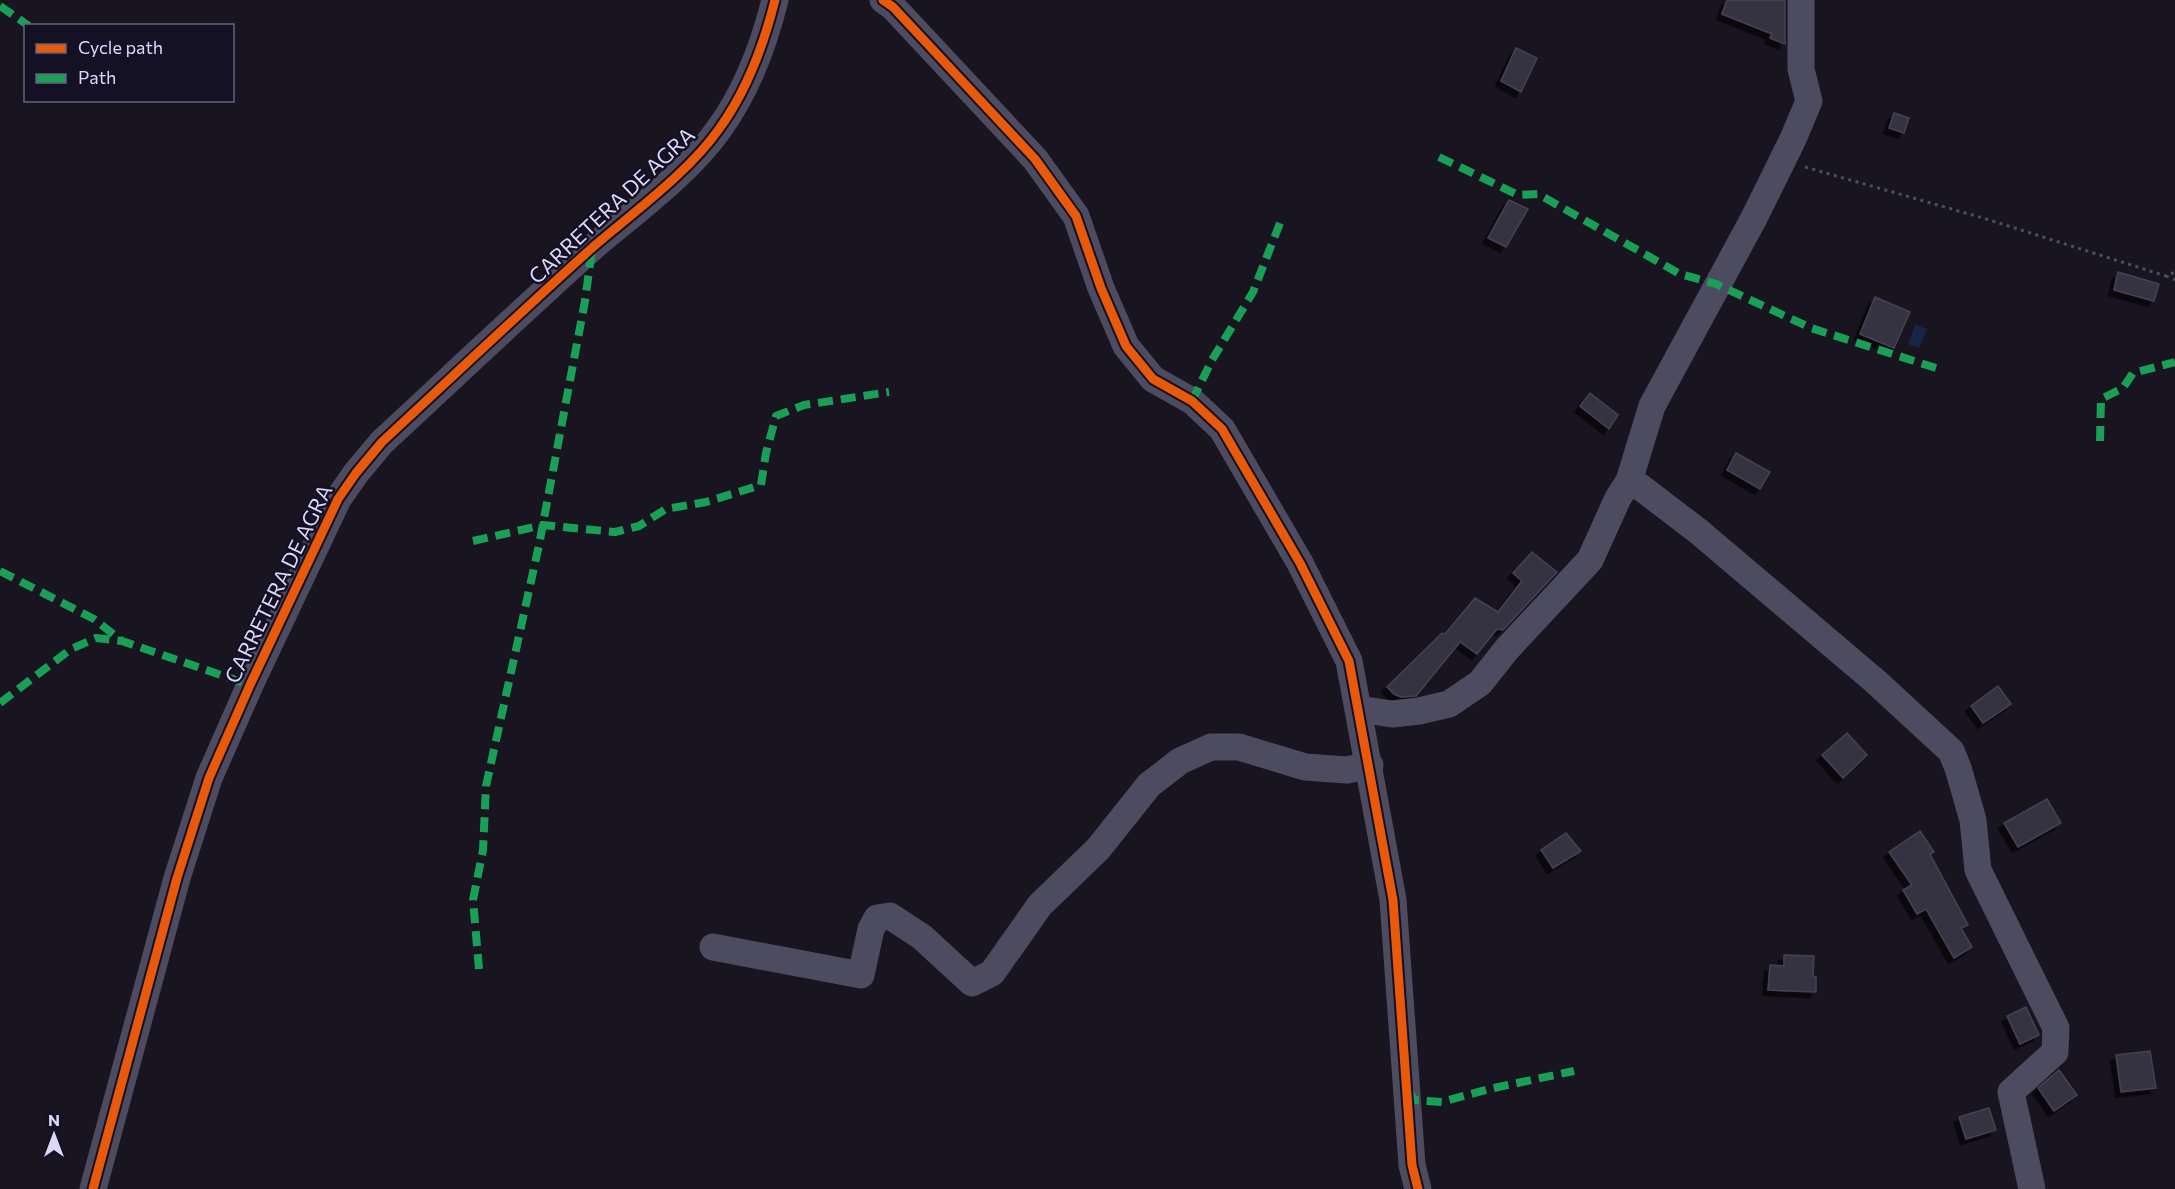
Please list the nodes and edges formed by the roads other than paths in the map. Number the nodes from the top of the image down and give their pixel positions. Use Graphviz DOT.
graph roads {
  1 [pos="775,0"];
  2 [pos="883,0"];
  3 [pos="1801,0"];
  4 [pos="1629,481"];
  5 [pos="1359,709"];
  6 [pos="1370,765"];
  7 [pos="713,947"];
  8 [pos="93,1189"];
  9 [pos="1418,1189"];
  10 [pos="2032,1189"];
  1 -- 8 [label="street, CARRETERA DE AGRA"];
  2 -- 5 [label="street"];
  3 -- 4 [label="street"];
  4 -- 5 [label="street"];
  4 -- 10 [label="street"];
  5 -- 6 [label="street"];
  6 -- 7 [label="street"];
  6 -- 9 [label="street"];
}
